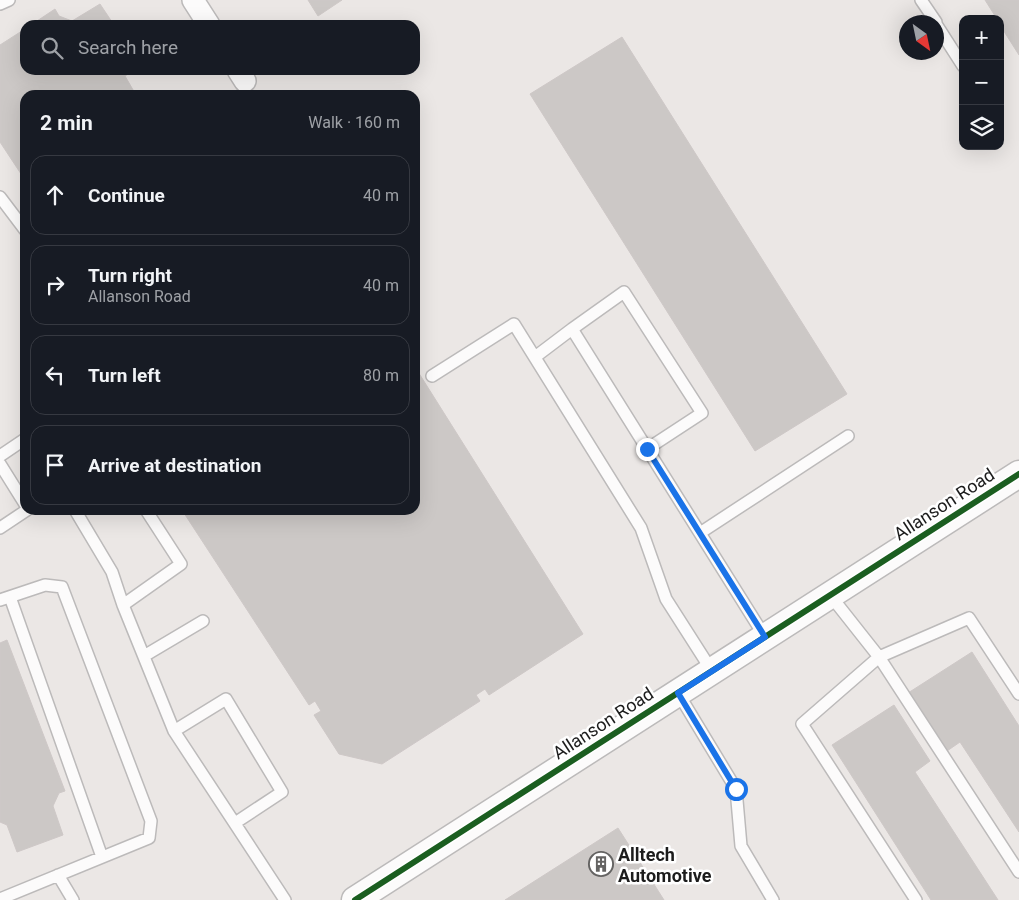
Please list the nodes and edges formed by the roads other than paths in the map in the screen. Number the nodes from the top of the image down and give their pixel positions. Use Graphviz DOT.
graph roads {
  1 [pos="9,0"];
  2 [pos="193,0"];
  3 [pos="921,0"];
  4 [pos="0,4"];
  5 [pos="931,15"];
  6 [pos="206,20"];
  7 [pos="944,36"];
  8 [pos="959,60"];
  9 [pos="0,197"];
  10 [pos="20,223"];
  11 [pos="572,329"];
  12 [pos="535,357"];
  13 [pos="432,376"];
  14 [pos="848,436"];
  15 [pos="20,442"];
  16 [pos="647,449"];
  17 [pos="0,456"];
  18 [pos="0,464"];
  19 [pos="1019,474"];
  20 [pos="20,496"];
  21 [pos="20,515"];
  22 [pos="78,515"];
  23 [pos="149,515"];
  24 [pos="0,528"];
  25 [pos="700,533"];
  26 [pos="830,595"];
  27 [pos="5,599"];
  28 [pos="123,605"];
  29 [pos="203,621"];
  30 [pos="765,637"];
  31 [pos="144,656"];
  32 [pos="879,657"];
  33 [pos="712,671"];
  34 [pos="678,693"];
  35 [pos="1019,694"];
  36 [pos="174,731"];
  37 [pos="235,823"];
  38 [pos="102,857"];
  39 [pos="1019,872"];
  40 [pos="58,875"];
  41 [pos="0,899"];
  42 [pos="73,900"];
  43 [pos="285,900"];
  44 [pos="356,900"];
  45 [pos="773,900"];
  46 [pos="916,900"];
  1 -- 4 [label="lane"];
  2 -- 6 [label="street"];
  3 -- 5 [label="lane"];
  7 -- 8 [label="lane"];
  9 -- 10 [label="lane"];
  11 -- 12 [label="lane"];
  11 -- 16 [label="lane"];
  11 -- 16 [label="lane"];
  12 -- 13 [label="lane"];
  12 -- 33 [label="lane"];
  14 -- 25 [label="lane"];
  15 -- 17 [label="lane"];
  16 -- 25 [label="lane"];
  18 -- 20 [label="lane"];
  19 -- 26 [label="street, Allanson Road"];
  21 -- 24 [label="lane"];
  22 -- 28 [label="lane"];
  23 -- 28 [label="lane"];
  25 -- 30 [label="lane"];
  26 -- 30 [label="street, Allanson Road"];
  26 -- 32 [label="lane"];
  27 -- 38 [label="lane"];
  27 -- 38 [label="lane"];
  28 -- 31 [label="lane"];
  29 -- 31 [label="lane"];
  30 -- 33 [label="street, Allanson Road"];
  31 -- 36 [label="lane"];
  32 -- 35 [label="lane"];
  32 -- 39 [label="lane"];
  32 -- 46 [label="lane"];
  33 -- 34 [label="street, Allanson Road"];
  34 -- 44 [label="street, Allanson Road"];
  34 -- 45 [label="lane"];
  36 -- 37 [label="lane"];
  36 -- 37 [label="lane"];
  37 -- 43 [label="lane"];
  38 -- 40 [label="lane"];
  40 -- 41 [label="lane"];
  40 -- 42 [label="lane"];
}
